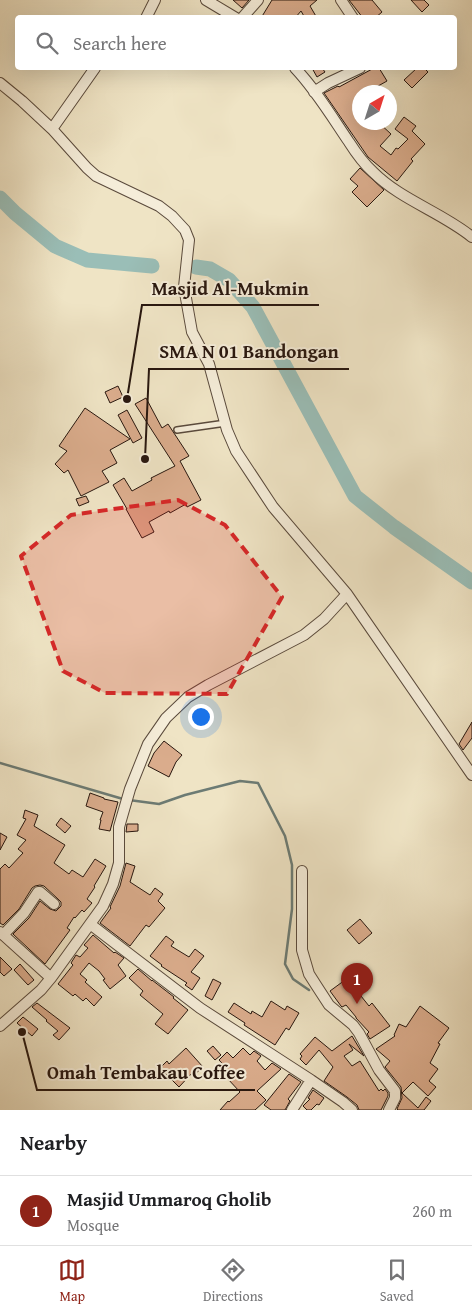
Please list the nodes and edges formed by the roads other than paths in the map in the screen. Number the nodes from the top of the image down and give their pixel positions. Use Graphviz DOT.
graph roads {
  1 [pos="155,0"];
  2 [pos="206,0"];
  3 [pos="258,0"];
  4 [pos="341,0"];
  5 [pos="148,15"];
  6 [pos="231,15"];
  7 [pos="245,15"];
  8 [pos="351,15"];
  9 [pos="94,70"];
  10 [pos="297,70"];
  11 [pos="356,70"];
  12 [pos="0,83"];
  13 [pos="314,92"];
  14 [pos="52,129"];
  15 [pos="472,237"];
  16 [pos="226,423"];
  17 [pos="177,430"];
  18 [pos="347,594"];
  19 [pos="472,775"];
  20 [pos="302,871"];
  21 [pos="54,904"];
  22 [pos="90,924"];
  23 [pos="2,933"];
  24 [pos="51,978"];
  25 [pos="0,1026"];
  26 [pos="311,1080"];
  27 [pos="292,1110"];
  28 [pos="352,1110"];
  29 [pos="390,1110"];
  1 -- 5 [label="street"];
  2 -- 6 [label="street"];
  3 -- 7 [label="street"];
  4 -- 8 [label="street"];
  9 -- 14 [label="street"];
  10 -- 13 [label="street"];
  11 -- 13 [label="street"];
  12 -- 14 [label="street"];
  13 -- 15 [label="street"];
  14 -- 16 [label="street"];
  16 -- 17 [label="lane"];
  16 -- 18 [label="street"];
  18 -- 19 [label="street"];
  18 -- 22 [label="street"];
  20 -- 29 [label="street"];
  21 -- 23 [label="street"];
  22 -- 24 [label="street"];
  22 -- 26 [label="street"];
  23 -- 24 [label="street"];
  24 -- 25 [label="street"];
  26 -- 27 [label="street"];
  26 -- 28 [label="street"];
}
